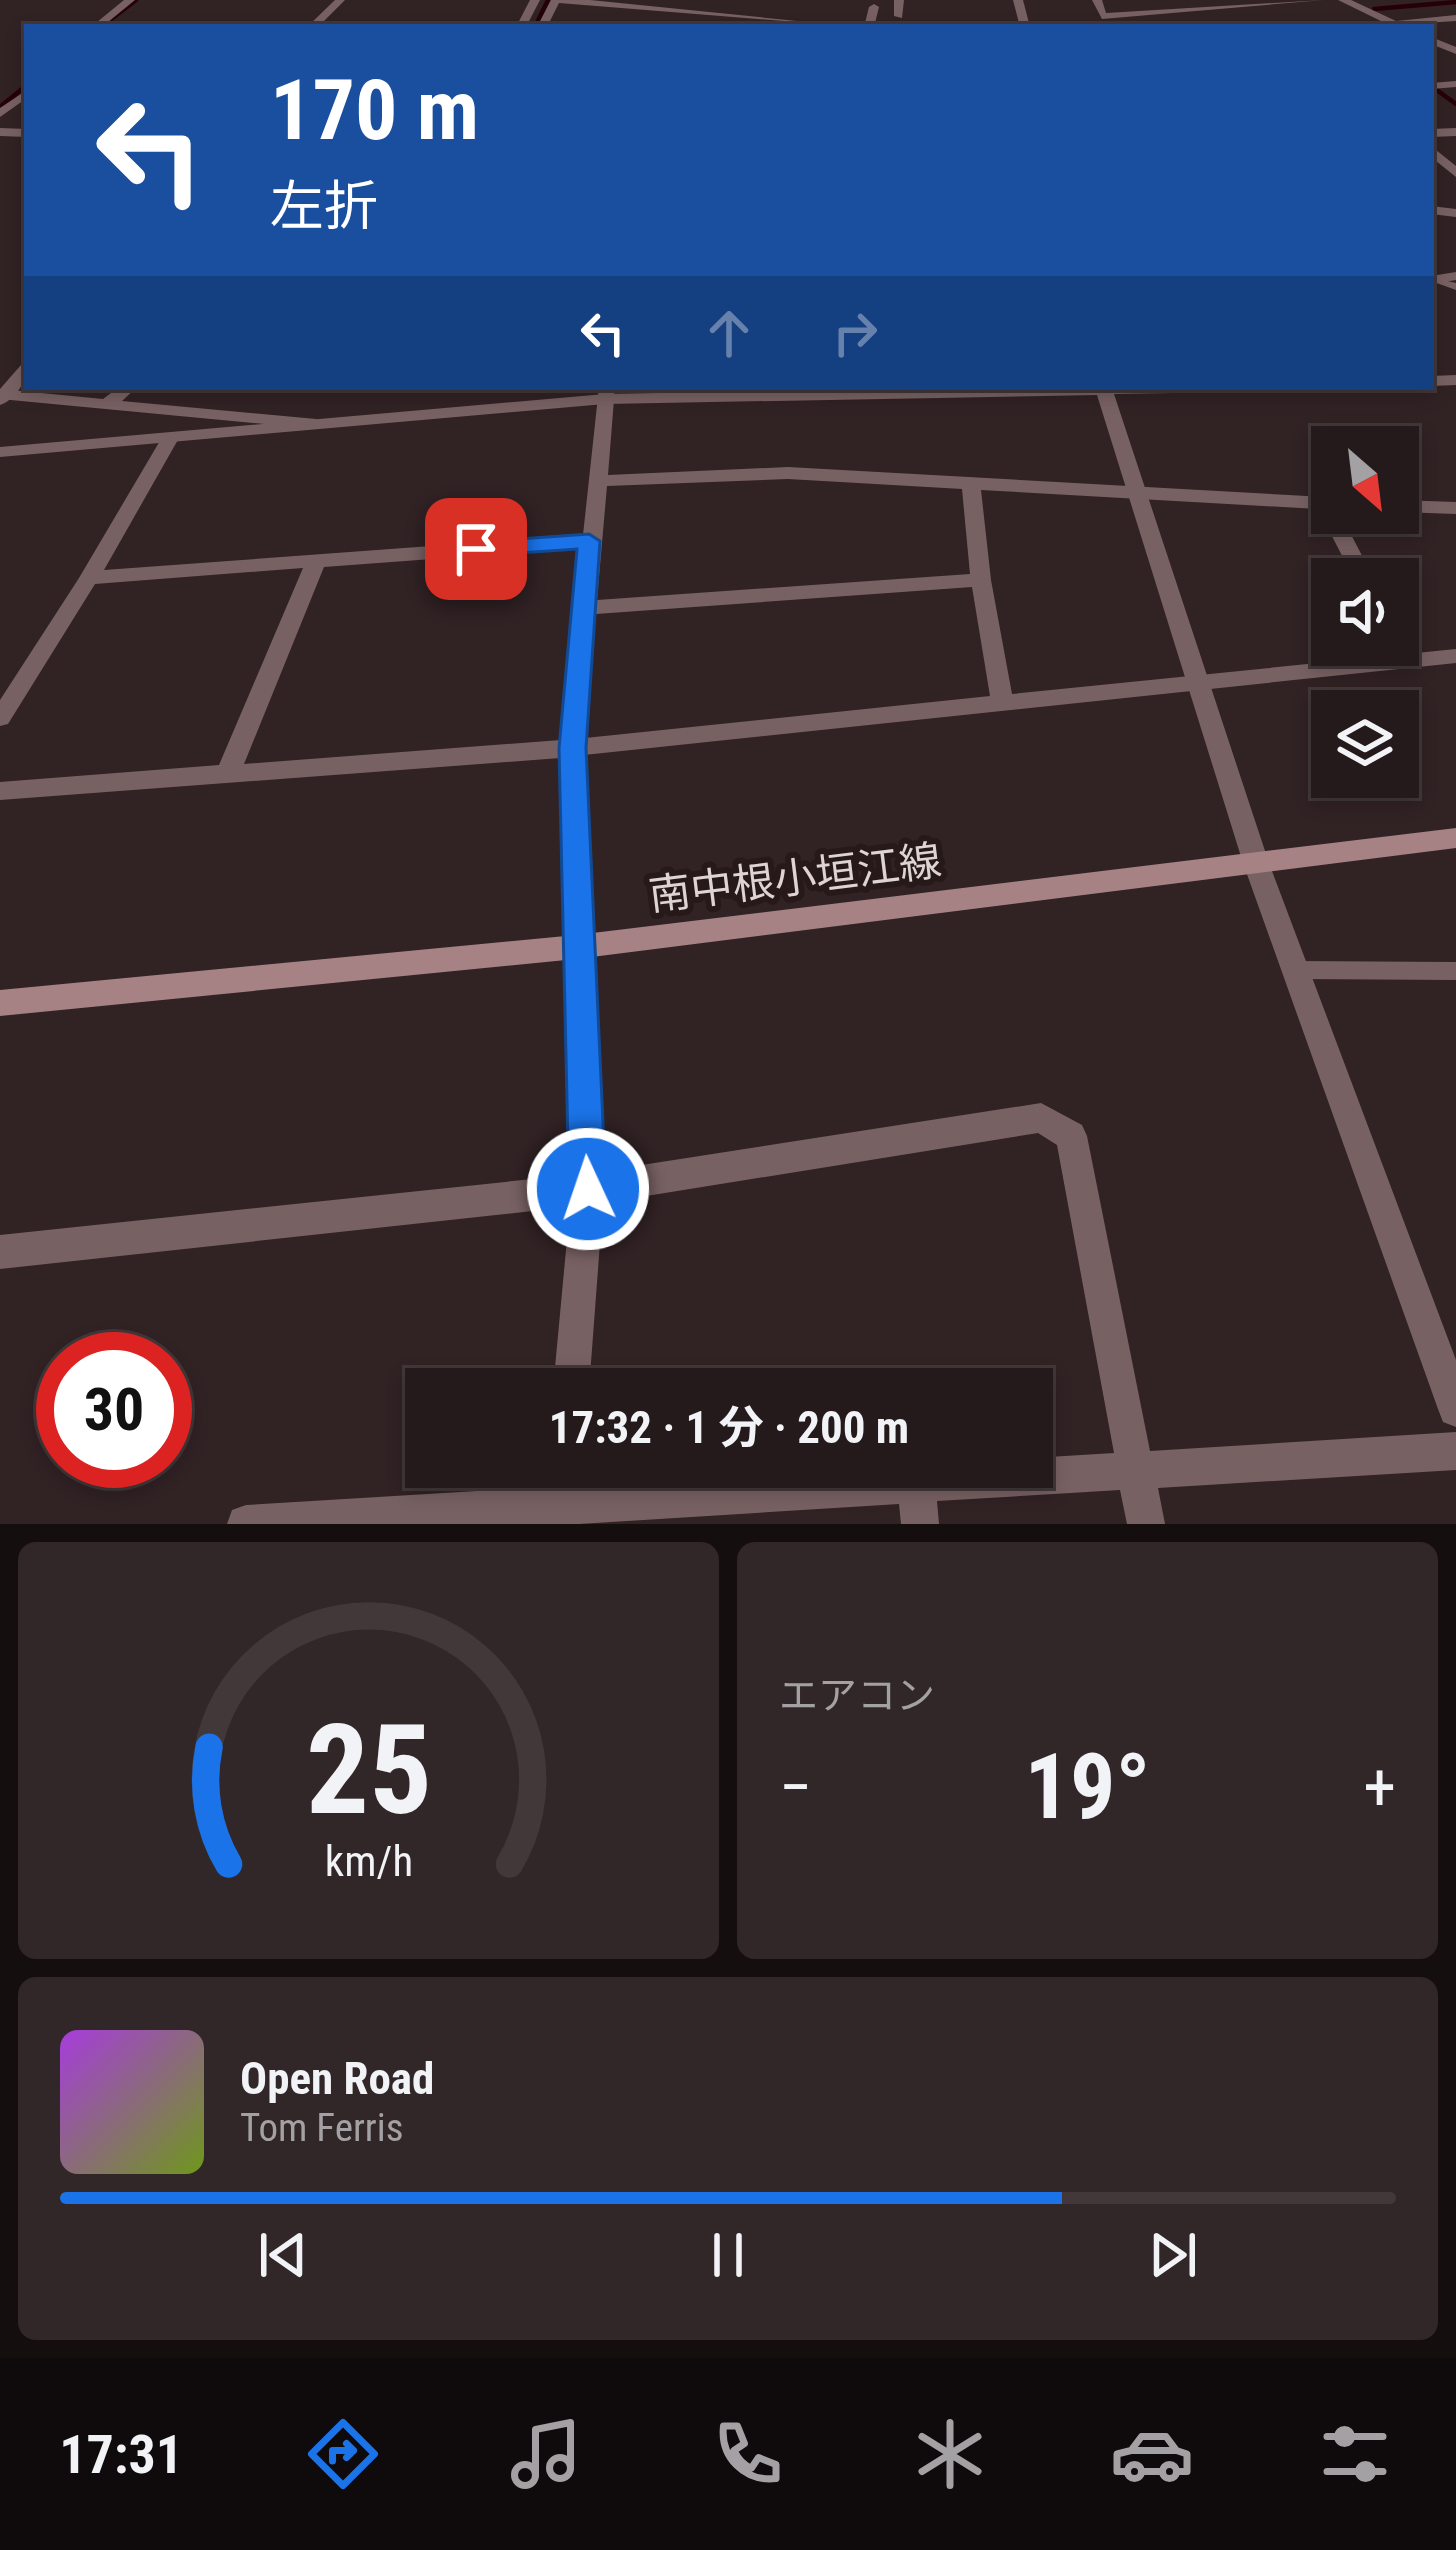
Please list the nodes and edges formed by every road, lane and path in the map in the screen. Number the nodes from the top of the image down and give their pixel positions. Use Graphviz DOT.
graph roads {
  1 [pos="130,0"];
  2 [pos="143,0"];
  3 [pos="340,0"];
  4 [pos="558,0"];
  5 [pos="764,0"];
  6 [pos="899,0"];
  7 [pos="1097,0"];
  8 [pos="1318,0"];
  9 [pos="1342,0"];
  10 [pos="658,4"];
  11 [pos="874,7"];
  12 [pos="1198,11"];
  13 [pos="1456,18"];
  14 [pos="1212,19"];
  15 [pos="764,23"];
  16 [pos="899,23"];
  17 [pos="100,24"];
  18 [pos="114,24"];
  19 [pos="315,24"];
  20 [pos="870,24"];
  21 [pos="1396,24"];
  22 [pos="1414,24"];
  23 [pos="24,83"];
  24 [pos="1456,84"];
  25 [pos="1437,85"];
  26 [pos="24,95"];
  27 [pos="1456,97"];
  28 [pos="0,102"];
  29 [pos="0,114"];
  30 [pos="24,371"];
  31 [pos="125,390"];
  32 [pos="964,390"];
  33 [pos="1104,390"];
  34 [pos="684,392"];
  35 [pos="606,393"];
  36 [pos="2,396"];
  37 [pos="107,405"];
  38 [pos="316,424"];
  39 [pos="170,438"];
  40 [pos="0,452"];
  41 [pos="597,481"];
  42 [pos="971,483"];
  43 [pos="1137,493"];
  44 [pos="1311,503"];
  45 [pos="1419,507"];
  46 [pos="1456,508"];
  47 [pos="589,541"];
  48 [pos="316,562"];
  49 [pos="89,578"];
  50 [pos="981,580"];
  51 [pos="583,608"];
  52 [pos="1419,654"];
  53 [pos="1456,656"];
  54 [pos="1316,666"];
  55 [pos="1198,684"];
  56 [pos="1003,705"];
  57 [pos="0,718"];
  58 [pos="572,748"];
  59 [pos="228,773"];
  60 [pos="0,791"];
  61 [pos="1456,838"];
  62 [pos="1256,863"];
  63 [pos="576,947"];
  64 [pos="1294,970"];
  65 [pos="1456,971"];
  66 [pos="0,1003"];
  67 [pos="588,1189"];
  68 [pos="0,1252"];
  69 [pos="573,1368"];
  70 [pos="1456,1408"];
  71 [pos="1456,1450"];
  72 [pos="1136,1470"];
  73 [pos="1053,1475"];
  74 [pos="790,1488"];
  75 [pos="916,1488"];
  76 [pos="562,1497"];
  77 [pos="246,1524"];
  78 [pos="920,1524"];
  79 [pos="1146,1524"];
  1 -- 17 [label="street"];
  2 -- 18 [label="street"];
  3 -- 19 [label="street"];
  4 -- 10 [label="street"];
  5 -- 15 [label="street"];
  6 -- 16 [label="street"];
  7 -- 12 [label="street"];
  8 -- 12 [label="street"];
  9 -- 21 [label="street"];
  10 -- 15 [label="street"];
  11 -- 20 [label="street"];
  12 -- 14 [label="street"];
  13 -- 22 [label="street"];
  23 -- 28 [label="street"];
  24 -- 25 [label="street"];
  25 -- 27 [label="street"];
  26 -- 29 [label="street"];
  30 -- 36 [label="street"];
  31 -- 37 [label="street"];
  32 -- 34 [label="street"];
  33 -- 43 [label="street"];
  34 -- 35 [label="street"];
  35 -- 38 [label="street"];
  35 -- 41 [label="street"];
  36 -- 37 [label="street"];
  37 -- 38 [label="street"];
  38 -- 39 [label="street"];
  39 -- 40 [label="street"];
  39 -- 49 [label="street"];
  41 -- 42 [label="street"];
  41 -- 47 [label="street"];
  42 -- 43 [label="street"];
  42 -- 50 [label="street"];
  43 -- 44 [label="street"];
  43 -- 55 [label="street"];
  45 -- 46 [label="street"];
  47 -- 48 [label="street"];
  47 -- 51 [label="street"];
  48 -- 49 [label="street"];
  48 -- 59 [label="street"];
  49 -- 57 [label="street"];
  50 -- 51 [label="street"];
  50 -- 56 [label="street"];
  51 -- 58 [label="street"];
  52 -- 53 [label="street"];
  54 -- 55 [label="street"];
  55 -- 56 [label="street"];
  55 -- 62 [label="street"];
  56 -- 58 [label="street"];
  58 -- 59 [label="street"];
  58 -- 63 [label="street"];
  59 -- 60 [label="street"];
  61 -- 62 [label="main road, 南中根小垣江線"];
  62 -- 63 [label="main road, 南中根小垣江線"];
  62 -- 64 [label="street"];
  63 -- 66 [label="main road, 南中根小垣江線"];
  63 -- 67 [label="street"];
  64 -- 65 [label="lane"];
  64 -- 70 [label="street"];
  67 -- 68 [label="street"];
  67 -- 69 [label="street"];
  67 -- 72 [label="street"];
  71 -- 72 [label="street"];
  72 -- 73 [label="street"];
  72 -- 79 [label="street"];
  74 -- 76 [label="street"];
  75 -- 78 [label="street"];
  76 -- 77 [label="street"];
}
